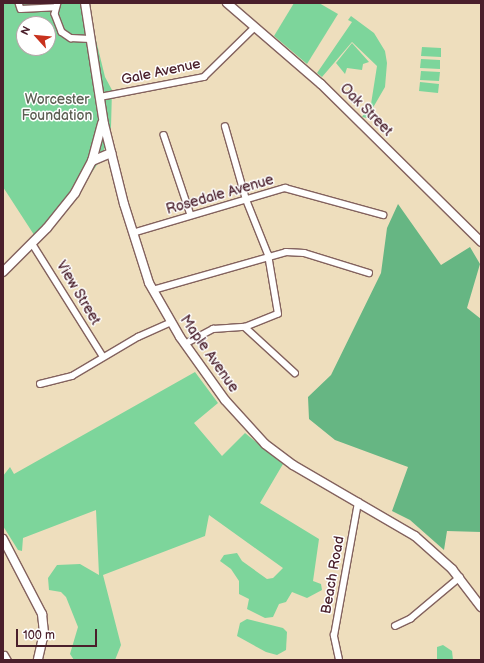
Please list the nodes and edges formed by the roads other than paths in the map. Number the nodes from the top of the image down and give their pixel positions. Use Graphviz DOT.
graph roads {
  1 [pos="19,3"];
  2 [pos="85,3"];
  3 [pos="227,3"];
  4 [pos="57,5"];
  5 [pos="254,27"];
  6 [pos="90,39"];
  7 [pos="100,97"];
  8 [pos="103,118"];
  9 [pos="225,127"];
  10 [pos="164,136"];
  11 [pos="108,143"];
  12 [pos="97,146"];
  13 [pos="110,153"];
  14 [pos="92,160"];
  15 [pos="246,200"];
  16 [pos="191,214"];
  17 [pos="383,215"];
  18 [pos="133,233"];
  19 [pos="481,242"];
  20 [pos="32,243"];
  21 [pos="268,255"];
  22 [pos="3,272"];
  23 [pos="369,273"];
  24 [pos="153,290"];
  25 [pos="171,322"];
  26 [pos="245,327"];
  27 [pos="185,344"];
  28 [pos="103,356"];
  29 [pos="295,374"];
  30 [pos="40,384"];
  31 [pos="358,502"];
  32 [pos="3,539"];
  33 [pos="460,577"];
  34 [pos="481,606"];
  35 [pos="395,626"];
  36 [pos="38,660"];
  37 [pos="339,660"];
  1 -- 4 [label="street"];
  2 -- 6 [label="main road, Maple Avenue"];
  3 -- 5 [label="main road, Oak Street"];
  4 -- 6 [label="street"];
  5 -- 7 [label="street, Gale Avenue"];
  5 -- 19 [label="main road, Oak Street"];
  6 -- 7 [label="main road, Maple Avenue"];
  7 -- 8 [label="main road, Maple Avenue"];
  8 -- 11 [label="main road, Maple Avenue"];
  8 -- 12 [label="main road"];
  9 -- 15 [label="street"];
  10 -- 16 [label="street"];
  11 -- 12 [label="main road"];
  11 -- 13 [label="main road, Maple Avenue"];
  12 -- 14 [label="main road"];
  13 -- 14 [label="main road"];
  13 -- 18 [label="main road, Maple Avenue"];
  14 -- 20 [label="main road"];
  15 -- 16 [label="street, Rosedale Avenue"];
  15 -- 17 [label="street, Rosedale Avenue"];
  15 -- 21 [label="street"];
  16 -- 18 [label="street, Rosedale Avenue"];
  18 -- 24 [label="main road, Maple Avenue"];
  20 -- 22 [label="main road"];
  20 -- 28 [label="street, View Street"];
  21 -- 23 [label="street"];
  21 -- 24 [label="street"];
  21 -- 26 [label="street"];
  24 -- 25 [label="main road, Maple Avenue"];
  25 -- 27 [label="main road, Maple Avenue"];
  25 -- 28 [label="street"];
  26 -- 27 [label="street"];
  26 -- 29 [label="street"];
  27 -- 31 [label="main road, Maple Avenue"];
  28 -- 30 [label="street"];
  31 -- 33 [label="main road, Maple Avenue"];
  31 -- 37 [label="street, Beach Road"];
  32 -- 36 [label="main road"];
  33 -- 34 [label="main road, Maple Avenue"];
  33 -- 35 [label="street"];
}
